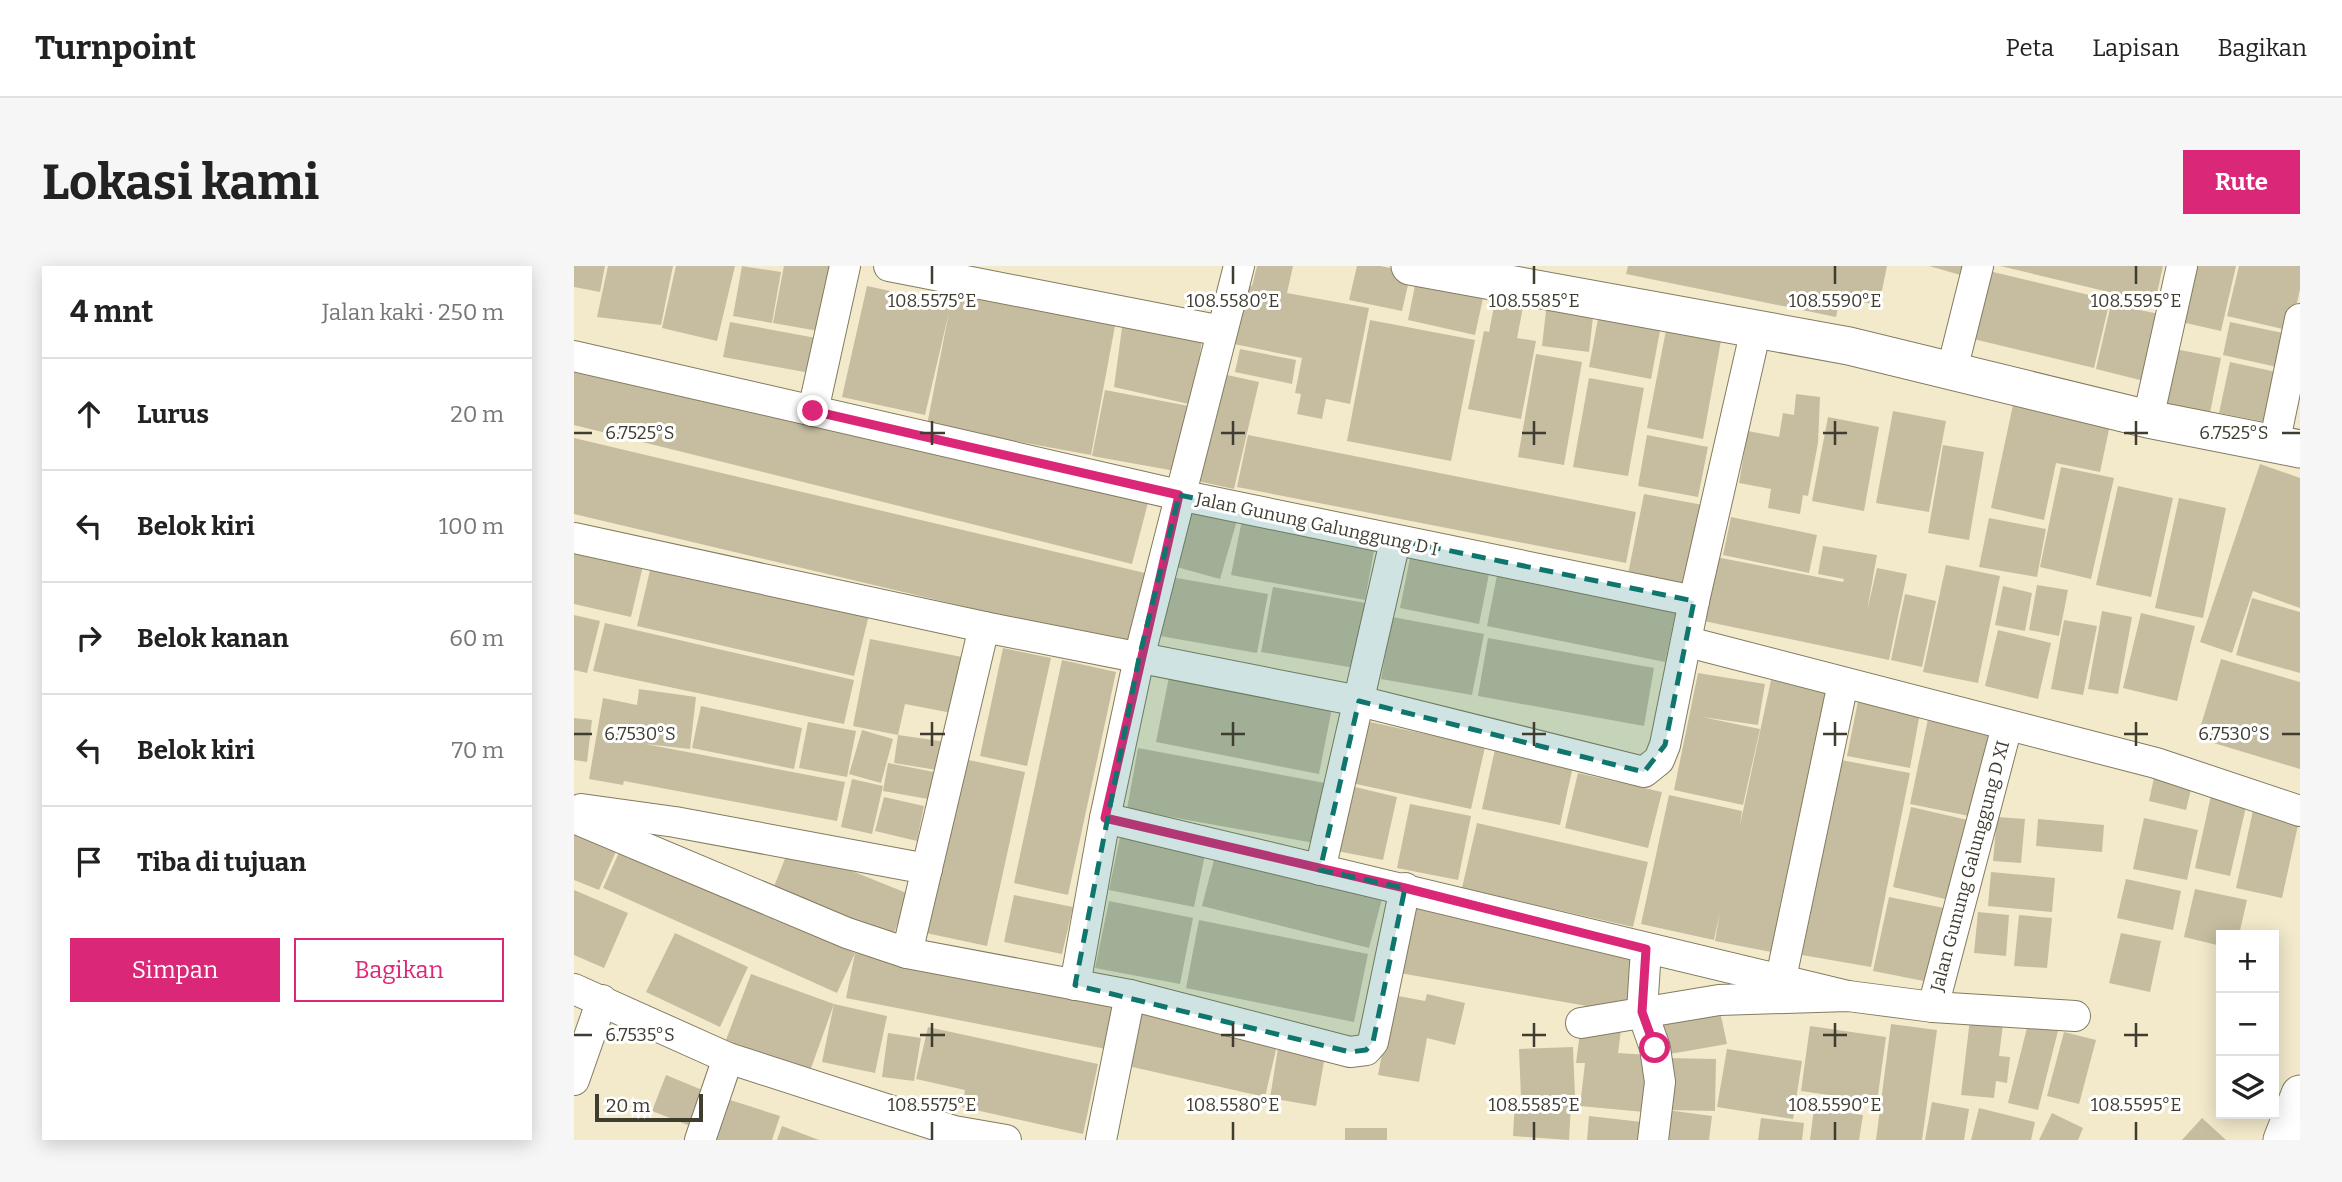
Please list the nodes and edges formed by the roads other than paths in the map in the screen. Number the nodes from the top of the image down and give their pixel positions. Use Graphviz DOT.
graph roads {
  1 [pos="845,266"];
  2 [pos="889,266"];
  3 [pos="1240,266"];
  4 [pos="1978,266"];
  5 [pos="2182,266"];
  6 [pos="1420,267"];
  7 [pos="2300,319"];
  8 [pos="1756,330"];
  9 [pos="1222,331"];
  10 [pos="574,356"];
  11 [pos="1952,370"];
  12 [pos="813,411"];
  13 [pos="2148,419"];
  14 [pos="2287,447"];
  15 [pos="1179,495"];
  16 [pos="574,538"];
  17 [pos="1395,541"];
  18 [pos="1693,601"];
  19 [pos="984,627"];
  20 [pos="1688,642"];
  21 [pos="1139,658"];
  22 [pos="1843,683"];
  23 [pos="1359,701"];
  24 [pos="2007,726"];
  25 [pos="574,808"];
  26 [pos="2300,811"];
  27 [pos="574,818"];
  28 [pos="1105,818"];
  29 [pos="927,869"];
  30 [pos="1320,870"];
  31 [pos="1405,888"];
  32 [pos="1646,949"];
  33 [pos="907,953"];
  34 [pos="1781,978"];
  35 [pos="1075,985"];
  36 [pos="574,989"];
  37 [pos="1130,995"];
  38 [pos="1848,996"];
  39 [pos="602,1000"];
  40 [pos="1933,1007"];
  41 [pos="1642,1012"];
  42 [pos="2075,1016"];
  43 [pos="1581,1023"];
  44 [pos="728,1058"];
  45 [pos="574,1080"];
  46 [pos="2300,1094"];
  47 [pos="953,1135"];
  48 [pos="700,1140"];
  49 [pos="1006,1140"];
  50 [pos="1101,1140"];
  51 [pos="1653,1140"];
  52 [pos="2282,1140"];
  1 -- 12 [label="street"];
  2 -- 9 [label="street"];
  3 -- 9 [label="street"];
  4 -- 11 [label="street"];
  5 -- 13 [label="street"];
  6 -- 8 [label="street"];
  7 -- 14 [label="street"];
  8 -- 11 [label="street"];
  8 -- 18 [label="street"];
  9 -- 15 [label="street"];
  10 -- 12 [label="street, Jalan Gunung Galunggung D I"];
  11 -- 13 [label="street"];
  12 -- 15 [label="street, Jalan Gunung Galunggung D I"];
  13 -- 14 [label="street"];
  15 -- 17 [label="street, Jalan Gunung Galunggung D I"];
  15 -- 21 [label="street"];
  16 -- 19 [label="street"];
  17 -- 18 [label="street, Jalan Gunung Galunggung D I"];
  17 -- 23 [label="street"];
  18 -- 20 [label="street"];
  19 -- 21 [label="street"];
  19 -- 29 [label="street"];
  20 -- 22 [label="street"];
  20 -- 23 [label="street"];
  21 -- 23 [label="street"];
  21 -- 28 [label="street"];
  22 -- 24 [label="street"];
  22 -- 34 [label="street"];
  23 -- 30 [label="street"];
  24 -- 26 [label="street"];
  24 -- 40 [label="street, Jalan Gunung Galunggung D XI"];
  25 -- 29 [label="street"];
  27 -- 33 [label="street"];
  28 -- 30 [label="street"];
  28 -- 35 [label="street"];
  29 -- 33 [label="street"];
  30 -- 31 [label="street"];
  31 -- 32 [label="street"];
  31 -- 37 [label="street"];
  32 -- 34 [label="street"];
  32 -- 41 [label="street"];
  33 -- 35 [label="street"];
  34 -- 38 [label="street"];
  35 -- 37 [label="street"];
  36 -- 39 [label="street"];
  37 -- 50 [label="street"];
  38 -- 40 [label="street"];
  38 -- 41 [label="street"];
  39 -- 44 [label="street"];
  39 -- 45 [label="street"];
  40 -- 42 [label="street"];
  41 -- 43 [label="street"];
  41 -- 51 [label="street"];
  44 -- 47 [label="street"];
  44 -- 48 [label="street"];
  46 -- 52 [label="street"];
  47 -- 49 [label="street"];
}
